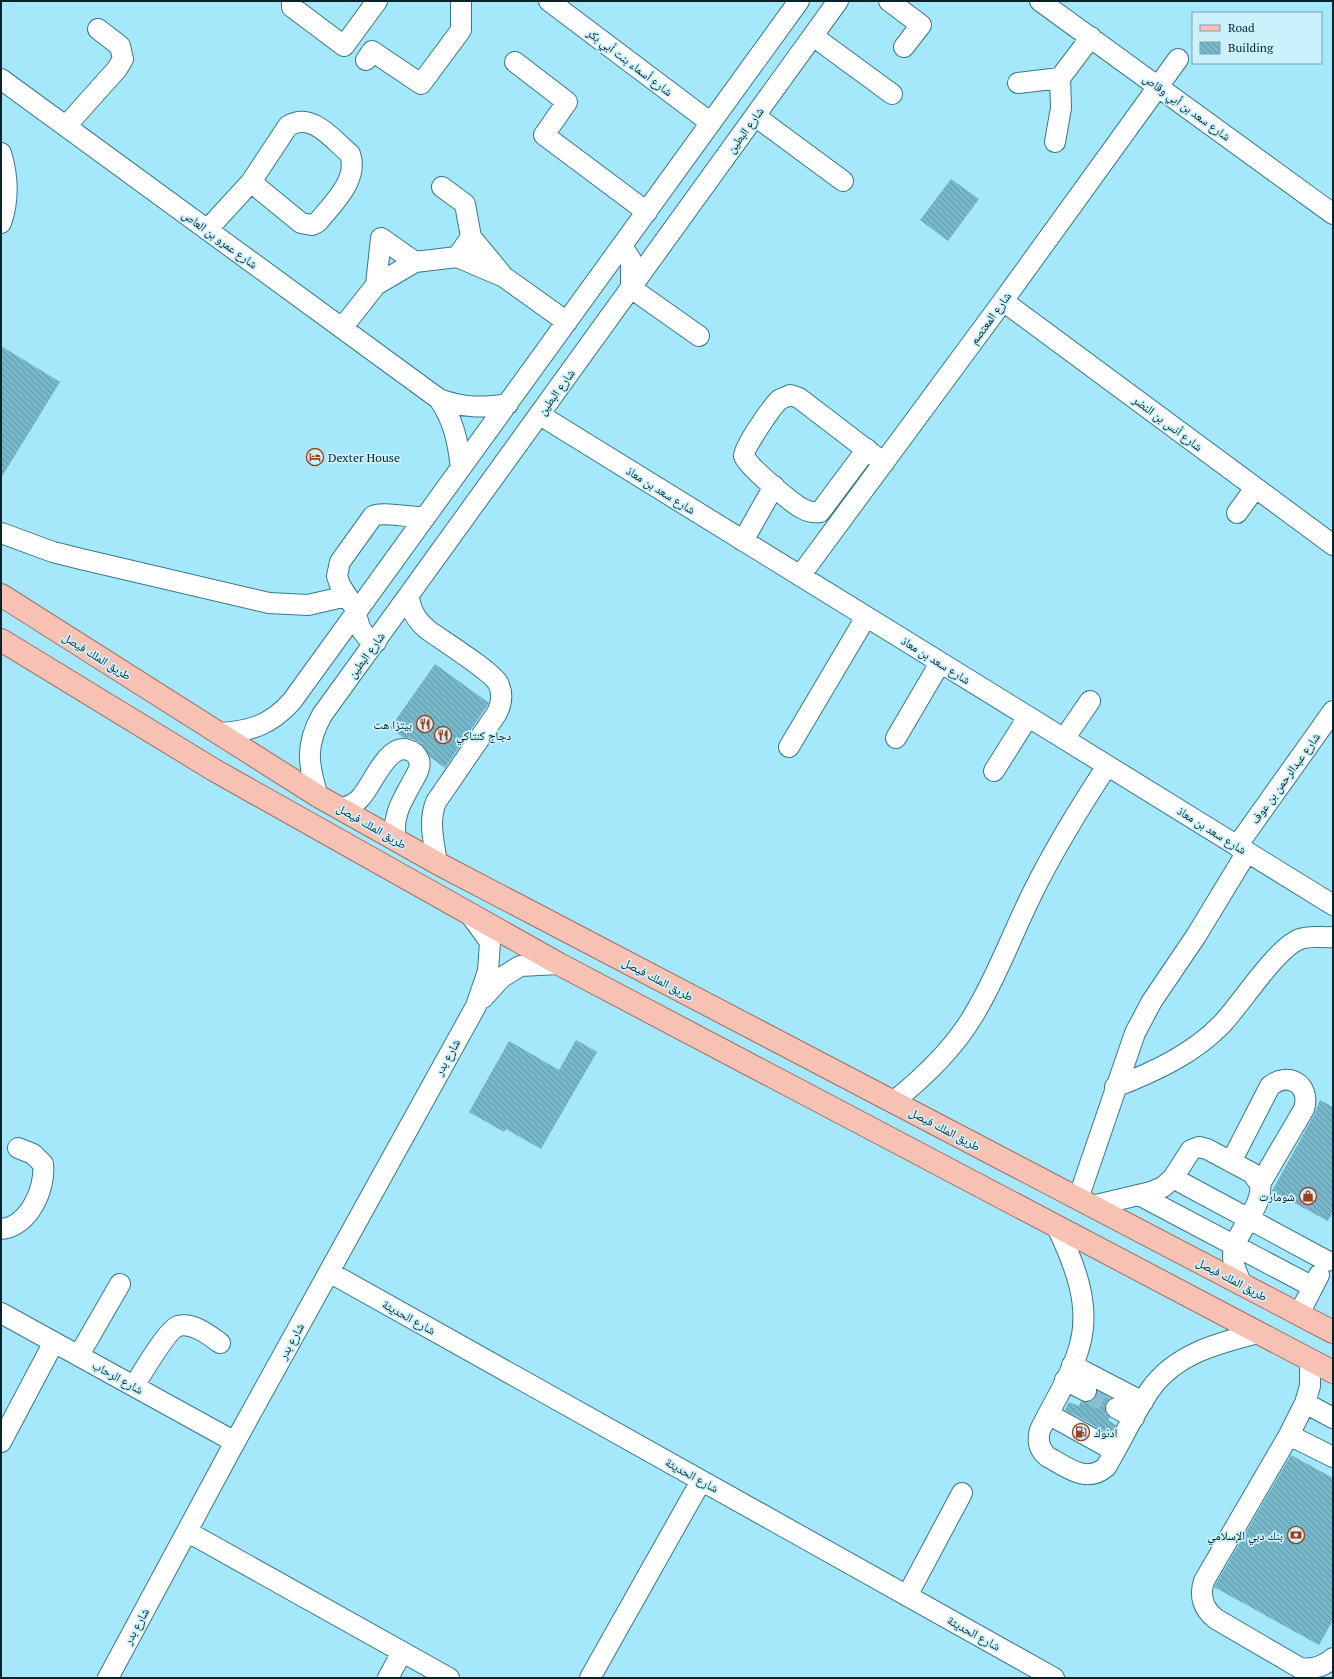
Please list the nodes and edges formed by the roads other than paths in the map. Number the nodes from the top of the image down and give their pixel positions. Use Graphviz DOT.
graph roads {
  1 [pos="292,1"];
  2 [pos="377,1"];
  3 [pos="460,1"];
  4 [pos="549,1"];
  5 [pos="800,1"];
  6 [pos="838,1"];
  7 [pos="889,1"];
  8 [pos="1040,1"];
  9 [pos="98,29"];
  10 [pos="813,36"];
  11 [pos="1090,37"];
  12 [pos="904,47"];
  13 [pos="1178,58"];
  14 [pos="366,60"];
  15 [pos="515,62"];
  16 [pos="1060,78"];
  17 [pos="1,79"];
  18 [pos="1018,84"];
  19 [pos="1157,86"];
  20 [pos="892,94"];
  21 [pos="755,116"];
  22 [pos="711,123"];
  23 [pos="66,126"];
  24 [pos="1060,145"];
  25 [pos="1,153"];
  26 [pos="843,181"];
  27 [pos="251,182"];
  28 [pos="442,187"];
  29 [pos="646,212"];
  30 [pos="1333,214"];
  31 [pos="1,223"];
  32 [pos="207,230"];
  33 [pos="471,237"];
  34 [pos="622,246"];
  35 [pos="457,257"];
  36 [pos="415,262"];
  37 [pos="504,277"];
  38 [pos="376,285"];
  39 [pos="631,288"];
  40 [pos="1003,301"];
  41 [pos="567,322"];
  42 [pos="342,328"];
  43 [pos="699,336"];
  44 [pos="439,399"];
  45 [pos="508,404"];
  46 [pos="540,414"];
  47 [pos="867,449"];
  48 [pos="884,463"];
  49 [pos="461,468"];
  50 [pos="774,486"];
  51 [pos="1255,488"];
  52 [pos="1237,513"];
  53 [pos="425,517"];
  54 [pos="1,533"];
  55 [pos="742,541"];
  56 [pos="1333,545"];
  57 [pos="800,576"];
  58 [pos="1,595"];
  59 [pos="409,595"];
  60 [pos="352,604"];
  61 [pos="866,617"];
  62 [pos="1,640"];
  63 [pos="376,642"];
  64 [pos="940,663"];
  65 [pos="1090,701"];
  66 [pos="1333,711"];
  67 [pos="1028,717"];
  68 [pos="218,733"];
  69 [pos="896,738"];
  70 [pos="1064,739"];
  71 [pos="789,747"];
  72 [pos="1107,766"];
  73 [pos="994,770"];
  74 [pos="318,796"];
  75 [pos="342,808"];
  76 [pos="396,840"];
  77 [pos="1242,849"];
  78 [pos="437,863"];
  79 [pos="1333,905"];
  80 [pos="469,913"];
  81 [pos="1333,937"];
  82 [pos="559,964"];
  83 [pos="476,1006"];
  84 [pos="1115,1087"];
  85 [pos="893,1102"];
  86 [pos="18,1148"];
  87 [pos="1231,1162"];
  88 [pos="1173,1178"];
  89 [pos="1260,1184"];
  90 [pos="1139,1195"];
  91 [pos="1085,1202"];
  92 [pos="1249,1219"];
  93 [pos="1057,1227"];
  94 [pos="1,1229"];
  95 [pos="1235,1246"];
  96 [pos="1330,1255"];
  97 [pos="329,1272"];
  98 [pos="120,1284"];
  99 [pos="1241,1284"];
  100 [pos="1313,1287"];
  101 [pos="1,1313"];
  102 [pos="1298,1314"];
  103 [pos="1333,1332"];
  104 [pos="1258,1333"];
  105 [pos="54,1342"];
  106 [pos="220,1343"];
  107 [pos="79,1355"];
  108 [pos="1310,1360"];
  109 [pos="1069,1372"];
  110 [pos="1333,1372"];
  111 [pos="134,1386"];
  112 [pos="1086,1391"];
  113 [pos="1305,1403"];
  114 [pos="1116,1408"];
  115 [pos="1138,1410"];
  116 [pos="1048,1414"];
  117 [pos="1333,1418"];
  118 [pos="1289,1434"];
  119 [pos="1,1442"];
  120 [pos="235,1442"];
  121 [pos="1115,1451"];
  122 [pos="1333,1457"];
  123 [pos="701,1480"];
  124 [pos="962,1493"];
  125 [pos="188,1532"];
  126 [pos="907,1596"];
  127 [pos="402,1652"];
  128 [pos="1333,1658"];
  129 [pos="108,1678"];
  130 [pos="388,1678"];
  131 [pos="449,1678"];
  132 [pos="590,1678"];
  133 [pos="1054,1678"];
  1 -- 2 [label="street"];
  3 -- 14 [label="street"];
  4 -- 22 [label="street, شارع أسماء بنت أبي بكر"];
  5 -- 22 [label="street"];
  6 -- 10 [label="street, شارع البطين"];
  7 -- 12 [label="street"];
  8 -- 11 [label="street, شارع سعد بن أبي وقاص"];
  9 -- 23 [label="street"];
  10 -- 20 [label="street"];
  10 -- 21 [label="street, شارع البطين"];
  11 -- 16 [label="street"];
  11 -- 19 [label="street, شارع سعد بن أبي وقاص"];
  13 -- 19 [label="street, شارع المعتصم"];
  15 -- 29 [label="street"];
  16 -- 18 [label="street"];
  16 -- 24 [label="street"];
  17 -- 23 [label="street, شارع عمرو بن العاص"];
  19 -- 30 [label="street, شارع سعد بن أبي وقاص"];
  19 -- 40 [label="street, شارع المعتصم"];
  21 -- 26 [label="street"];
  21 -- 39 [label="street, شارع البطين"];
  22 -- 29 [label="street"];
  23 -- 32 [label="street, شارع عمرو بن العاص"];
  25 -- 31 [label="street"];
  27 -- 27 [label="street"];
  27 -- 32 [label="street"];
  28 -- 33 [label="street"];
  29 -- 34 [label="street"];
  32 -- 42 [label="street, شارع عمرو بن العاص"];
  33 -- 35 [label="street"];
  33 -- 37 [label="street"];
  34 -- 39 [label="street"];
  34 -- 41 [label="street"];
  35 -- 36 [label="street"];
  35 -- 37 [label="street"];
  36 -- 38 [label="street"];
  36 -- 38 [label="street"];
  37 -- 41 [label="street"];
  38 -- 42 [label="street"];
  39 -- 43 [label="street"];
  39 -- 46 [label="street, شارع البطين"];
  40 -- 48 [label="street, شارع المعتصم"];
  40 -- 51 [label="street, شارع أنس بن النضر"];
  41 -- 45 [label="street"];
  42 -- 44 [label="street, شارع عمرو بن العاص"];
  44 -- 45 [label="street, شارع عمرو بن العاص"];
  44 -- 49 [label="street, شارع عمرو بن العاص"];
  45 -- 49 [label="street"];
  46 -- 55 [label="street, شارع سعد بن معاذ"];
  46 -- 59 [label="street, شارع البطين"];
  47 -- 48 [label="street"];
  47 -- 50 [label="street"];
  47 -- 50 [label="street"];
  48 -- 57 [label="street, شارع المعتصم"];
  49 -- 53 [label="street"];
  50 -- 55 [label="street"];
  51 -- 52 [label="street"];
  51 -- 56 [label="street, شارع أنس بن النضر"];
  53 -- 60 [label="street"];
  53 -- 60 [label="street"];
  54 -- 60 [label="street"];
  55 -- 57 [label="street, شارع سعد بن معاذ"];
  57 -- 61 [label="street, شارع سعد بن معاذ"];
  58 -- 68 [label="main road, طريق الملك فيصل"];
  59 -- 63 [label="street, شارع البطين"];
  59 -- 78 [label="street"];
  60 -- 63 [label="street"];
  60 -- 68 [label="street"];
  61 -- 64 [label="street, شارع سعد بن معاذ"];
  61 -- 71 [label="street"];
  62 -- 80 [label="main road"];
  63 -- 74 [label="street, شارع البطين"];
  64 -- 67 [label="street, شارع سعد بن معاذ"];
  64 -- 69 [label="street"];
  65 -- 70 [label="street"];
  66 -- 77 [label="street, شارع عبدالرحمن بن عوف"];
  67 -- 70 [label="street, شارع سعد بن معاذ"];
  67 -- 73 [label="street"];
  68 -- 74 [label="main road, طريق الملك فيصل"];
  70 -- 72 [label="street, شارع سعد بن معاذ"];
  72 -- 77 [label="street, شارع سعد بن معاذ"];
  72 -- 85 [label="street"];
  74 -- 75 [label="main road, طريق الملك فيصل"];
  75 -- 76 [label="main road, طريق الملك فيصل"];
  75 -- 76 [label="street"];
  76 -- 78 [label="main road, طريق الملك فيصل"];
  77 -- 79 [label="street, شارع سعد بن معاذ"];
  77 -- 84 [label="street, شارع عبدالرحمن بن عوف"];
  78 -- 85 [label="main road, طريق الملك فيصل"];
  80 -- 82 [label="main road"];
  80 -- 83 [label="street, شارع بدر"];
  81 -- 84 [label="street"];
  82 -- 83 [label="street, شارع بدر"];
  82 -- 93 [label="main road"];
  83 -- 97 [label="street, شارع بدر"];
  84 -- 91 [label="street, شارع عبدالرحمن بن عوف"];
  85 -- 91 [label="main road, طريق الملك فيصل"];
  86 -- 94 [label="street"];
  87 -- 88 [label="street"];
  87 -- 89 [label="street"];
  87 -- 89 [label="street"];
  88 -- 90 [label="street"];
  88 -- 92 [label="street"];
  89 -- 92 [label="street"];
  90 -- 91 [label="street"];
  90 -- 95 [label="street"];
  91 -- 99 [label="main road, طريق الملك فيصل"];
  92 -- 95 [label="street"];
  92 -- 96 [label="street"];
  93 -- 104 [label="main road"];
  93 -- 109 [label="street"];
  95 -- 99 [label="street"];
  95 -- 100 [label="street"];
  96 -- 100 [label="street"];
  97 -- 120 [label="street, شارع بدر"];
  97 -- 123 [label="street, شارع الحديثة"];
  98 -- 107 [label="street"];
  99 -- 102 [label="main road, طريق الملك فيصل"];
  100 -- 102 [label="street"];
  101 -- 105 [label="street, شارع الرحاب"];
  102 -- 103 [label="main road, طريق الملك فيصل"];
  104 -- 108 [label="main road"];
  104 -- 115 [label="street"];
  105 -- 107 [label="street, شارع الرحاب"];
  105 -- 119 [label="street"];
  106 -- 111 [label="street"];
  107 -- 111 [label="street, شارع الرحاب"];
  108 -- 110 [label="main road"];
  108 -- 113 [label="street"];
  109 -- 112 [label="street"];
  109 -- 115 [label="street"];
  109 -- 116 [label="street"];
  111 -- 120 [label="street, شارع الرحاب"];
  113 -- 117 [label="street"];
  113 -- 118 [label="street"];
  114 -- 115 [label="street"];
  115 -- 121 [label="street"];
  116 -- 121 [label="street"];
  116 -- 121 [label="street"];
  118 -- 122 [label="street"];
  118 -- 128 [label="street"];
  120 -- 125 [label="street, شارع بدر"];
  123 -- 126 [label="street, شارع الحديثة"];
  123 -- 132 [label="street"];
  124 -- 126 [label="street"];
  125 -- 127 [label="street"];
  125 -- 129 [label="street, شارع بدر"];
  126 -- 133 [label="street, شارع الحديثة"];
  127 -- 130 [label="street"];
  127 -- 131 [label="street"];
}
